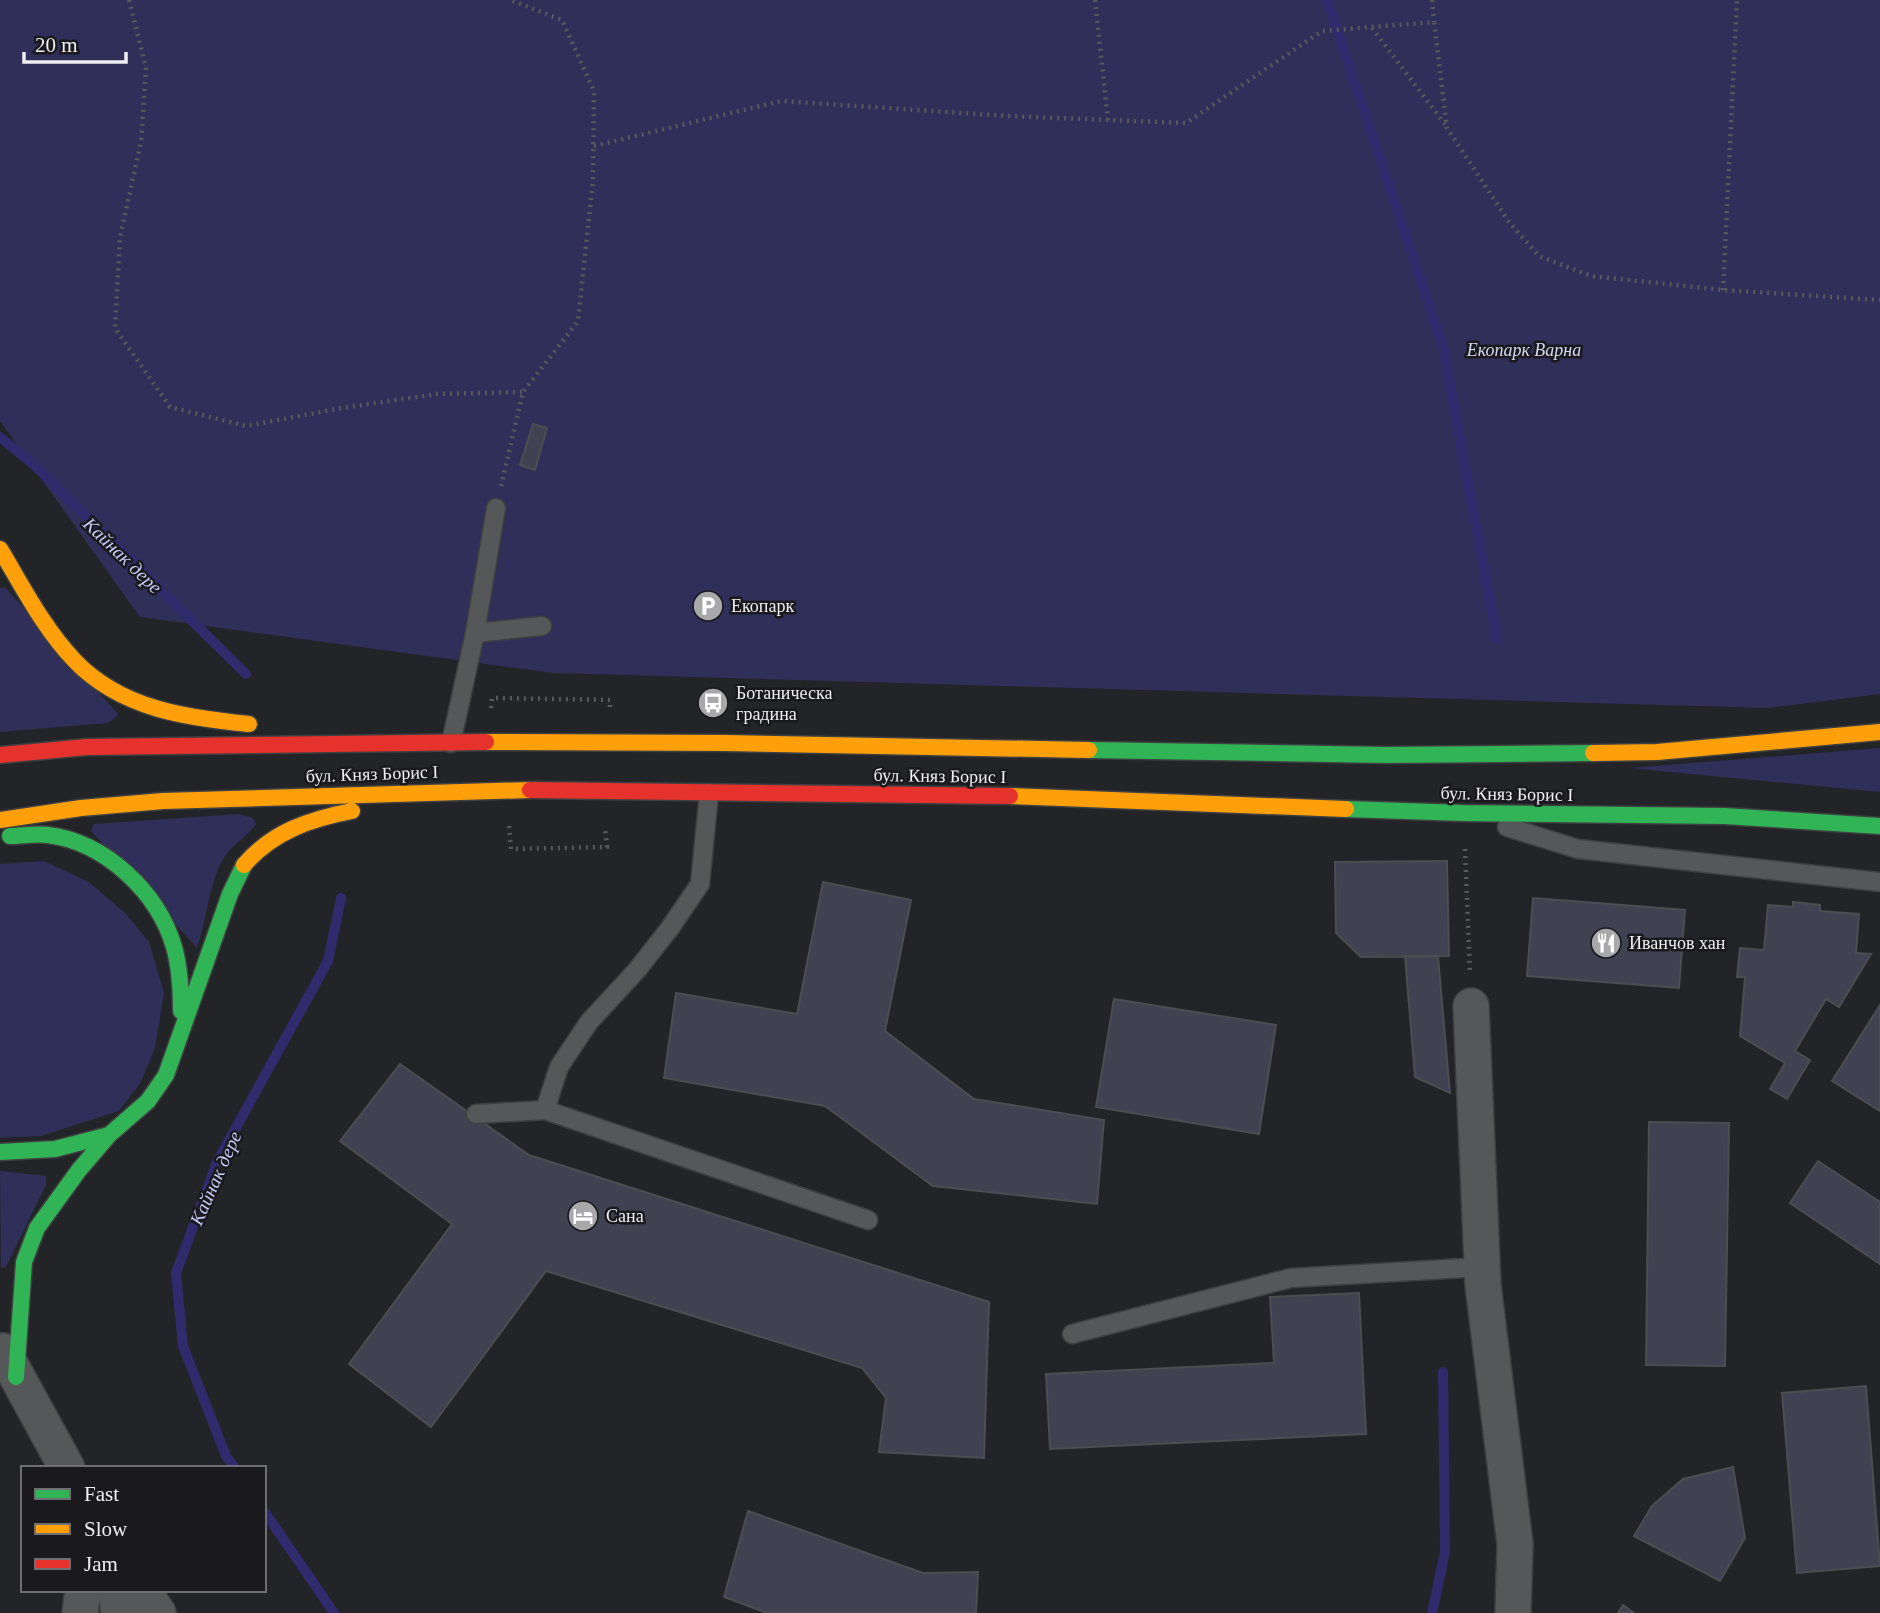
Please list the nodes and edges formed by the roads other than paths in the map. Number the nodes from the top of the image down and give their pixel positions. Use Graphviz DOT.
graph roads {
  1 [pos="496,508"];
  2 [pos="0,549"];
  3 [pos="541,626"];
  4 [pos="475,633"];
  5 [pos="267,726"];
  6 [pos="294,729"];
  7 [pos="1880,732"];
  8 [pos="429,742"];
  9 [pos="451,743"];
  10 [pos="0,755"];
  11 [pos="461,791"];
  12 [pos="709,793"];
  13 [pos="1463,813"];
  14 [pos="0,820"];
  15 [pos="1880,825"];
  16 [pos="0,837"];
  17 [pos="1880,882"];
  18 [pos="1471,1006"];
  19 [pos="181,1027"];
  20 [pos="545,1110"];
  21 [pos="476,1114"];
  22 [pos="109,1135"];
  23 [pos="0,1152"];
  24 [pos="868,1220"];
  25 [pos="1482,1267"];
  26 [pos="1072,1334"];
  27 [pos="0,1345"];
  28 [pos="16,1377"];
  29 [pos="66,1466"];
  30 [pos="83,1592"];
  31 [pos="116,1592"];
  32 [pos="143,1592"];
  33 [pos="80,1613"];
  34 [pos="120,1613"];
  35 [pos="158,1613"];
  36 [pos="1513,1613"];
  1 -- 4 [label="lane"];
  2 -- 5 [label="highway"];
  3 -- 4 [label="lane"];
  4 -- 9 [label="lane"];
  6 -- 8 [label="highway"];
  7 -- 9 [label="highway, бул. Княз Борис I"];
  8 -- 9 [label="highway, бул. Княз Борис I"];
  8 -- 10 [label="highway, бул. Княз Борис I"];
  11 -- 12 [label="highway, бул. Княз Борис I"];
  11 -- 14 [label="highway, бул. Княз Борис I"];
  11 -- 19 [label="highway"];
  12 -- 13 [label="highway, бул. Княз Борис I"];
  12 -- 20 [label="lane"];
  13 -- 15 [label="highway, бул. Княз Борис I"];
  13 -- 17 [label="lane"];
  16 -- 19 [label="highway"];
  18 -- 25 [label="street"];
  19 -- 22 [label="highway"];
  20 -- 21 [label="lane"];
  20 -- 24 [label="lane"];
  22 -- 23 [label="highway"];
  22 -- 28 [label="highway"];
  25 -- 26 [label="lane"];
  25 -- 36 [label="street"];
  27 -- 28 [label="street"];
  28 -- 29 [label="street"];
  30 -- 33 [label="street"];
  31 -- 34 [label="street"];
  32 -- 35 [label="street"];
}
